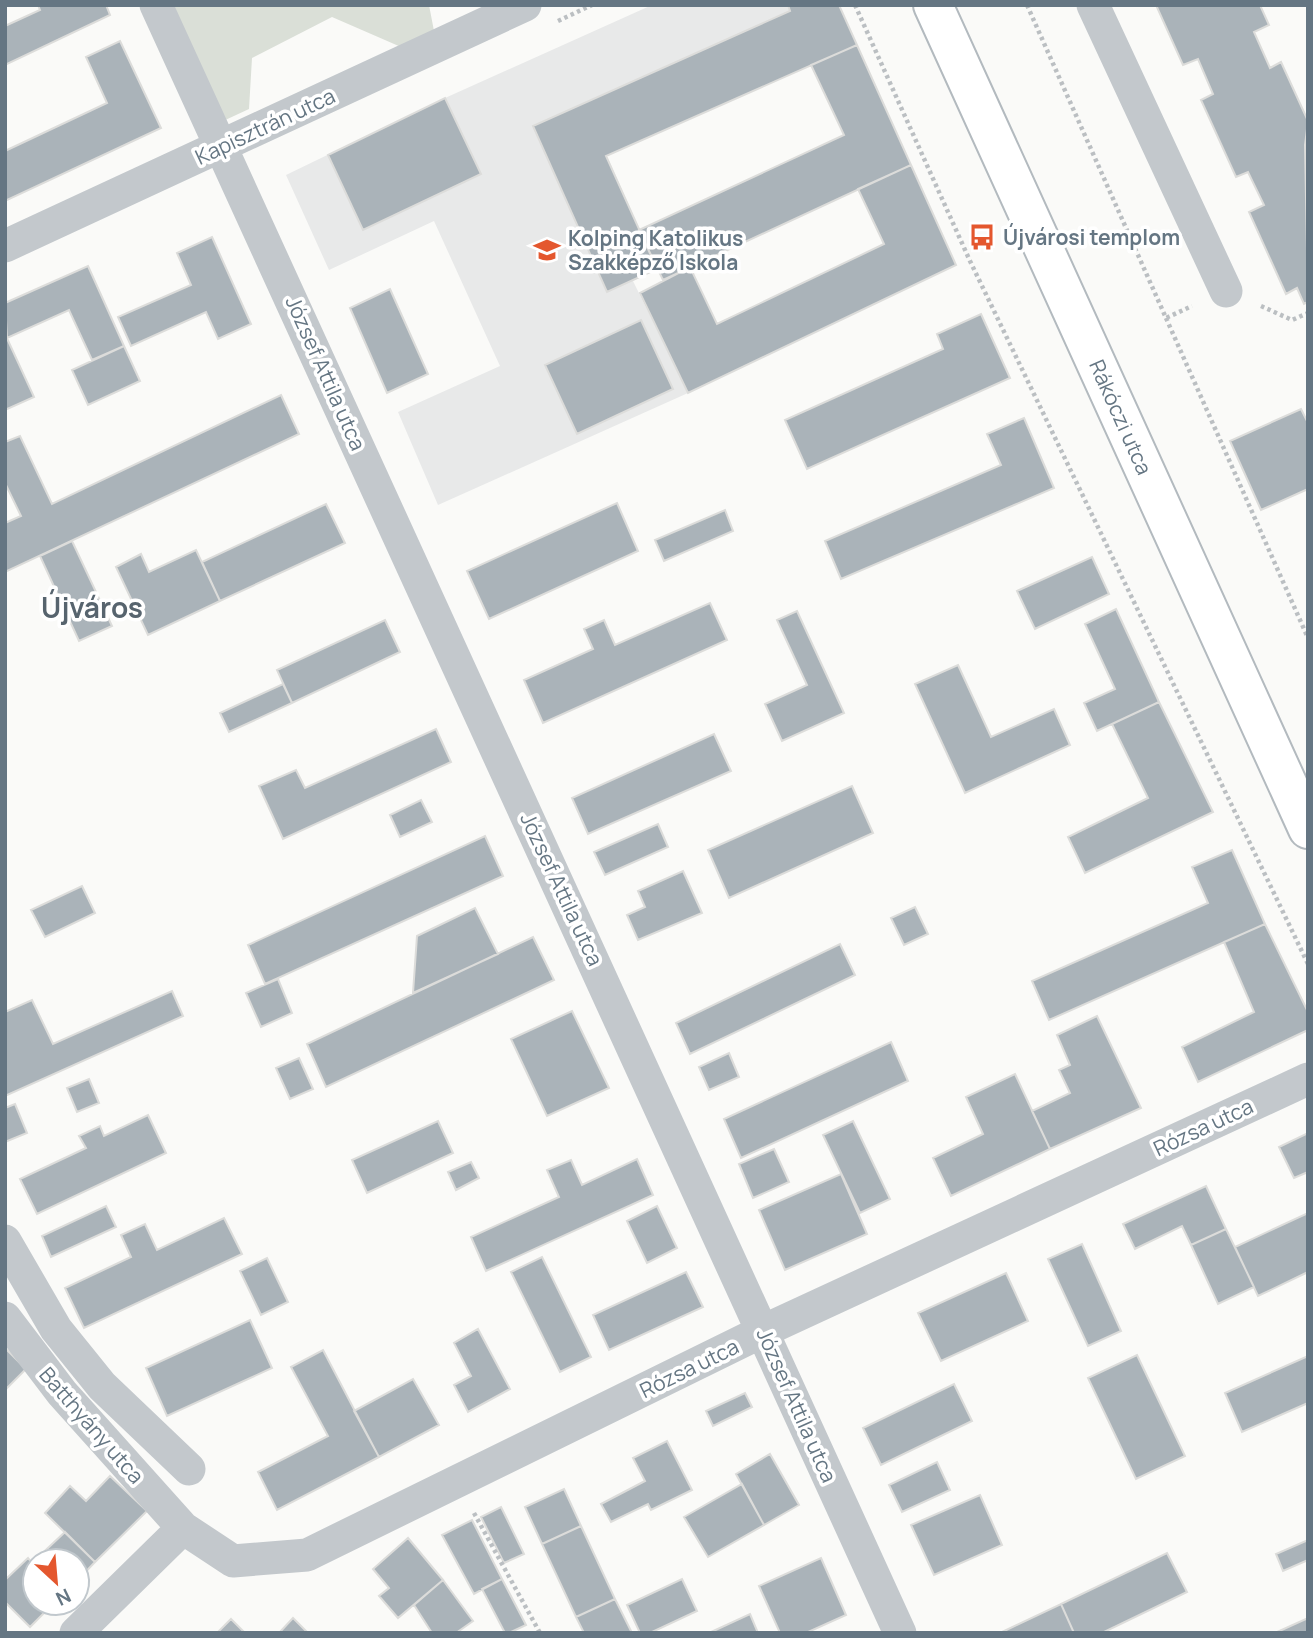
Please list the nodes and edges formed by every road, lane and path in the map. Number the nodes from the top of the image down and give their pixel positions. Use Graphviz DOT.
graph roads {
  1 [pos="156,5"];
  2 [pos="525,5"];
  3 [pos="855,5"];
  4 [pos="933,5"];
  5 [pos="1027,5"];
  6 [pos="1093,5"];
  7 [pos="222,146"];
  8 [pos="5,246"];
  9 [pos="1226,290"];
  10 [pos="1308,313"];
  11 [pos="1166,318"];
  12 [pos="1308,638"];
  13 [pos="1308,829"];
  14 [pos="1308,964"];
  15 [pos="1308,1079"];
  16 [pos="5,1241"];
  17 [pos="5,1318"];
  18 [pos="764,1331"];
  19 [pos="189,1469"];
  20 [pos="458,1481"];
  21 [pos="183,1528"];
  22 [pos="96,1627"];
  23 [pos="540,1633"];
  24 [pos="900,1633"];
  1 -- 7 [label="street, József Attila utca"];
  2 -- 7 [label="street, Kapisztrán utca"];
  3 -- 14 [label="path"];
  4 -- 13 [label="street, Rákóczi utca"];
  5 -- 11 [label="path"];
  6 -- 9 [label="street"];
  7 -- 8 [label="street, Kapisztrán utca"];
  7 -- 18 [label="street, József Attila utca"];
  9 -- 10 [label="path"];
  9 -- 11 [label="path"];
  11 -- 12 [label="path"];
  15 -- 18 [label="street, Rózsa utca"];
  16 -- 19 [label="street, Batthyány utca"];
  17 -- 21 [label="street, Batthyány utca"];
  18 -- 20 [label="street, Rózsa utca"];
  18 -- 24 [label="street, József Attila utca"];
  20 -- 21 [label="street, Rózsa utca"];
  20 -- 23 [label="path"];
  21 -- 22 [label="street"];
}
